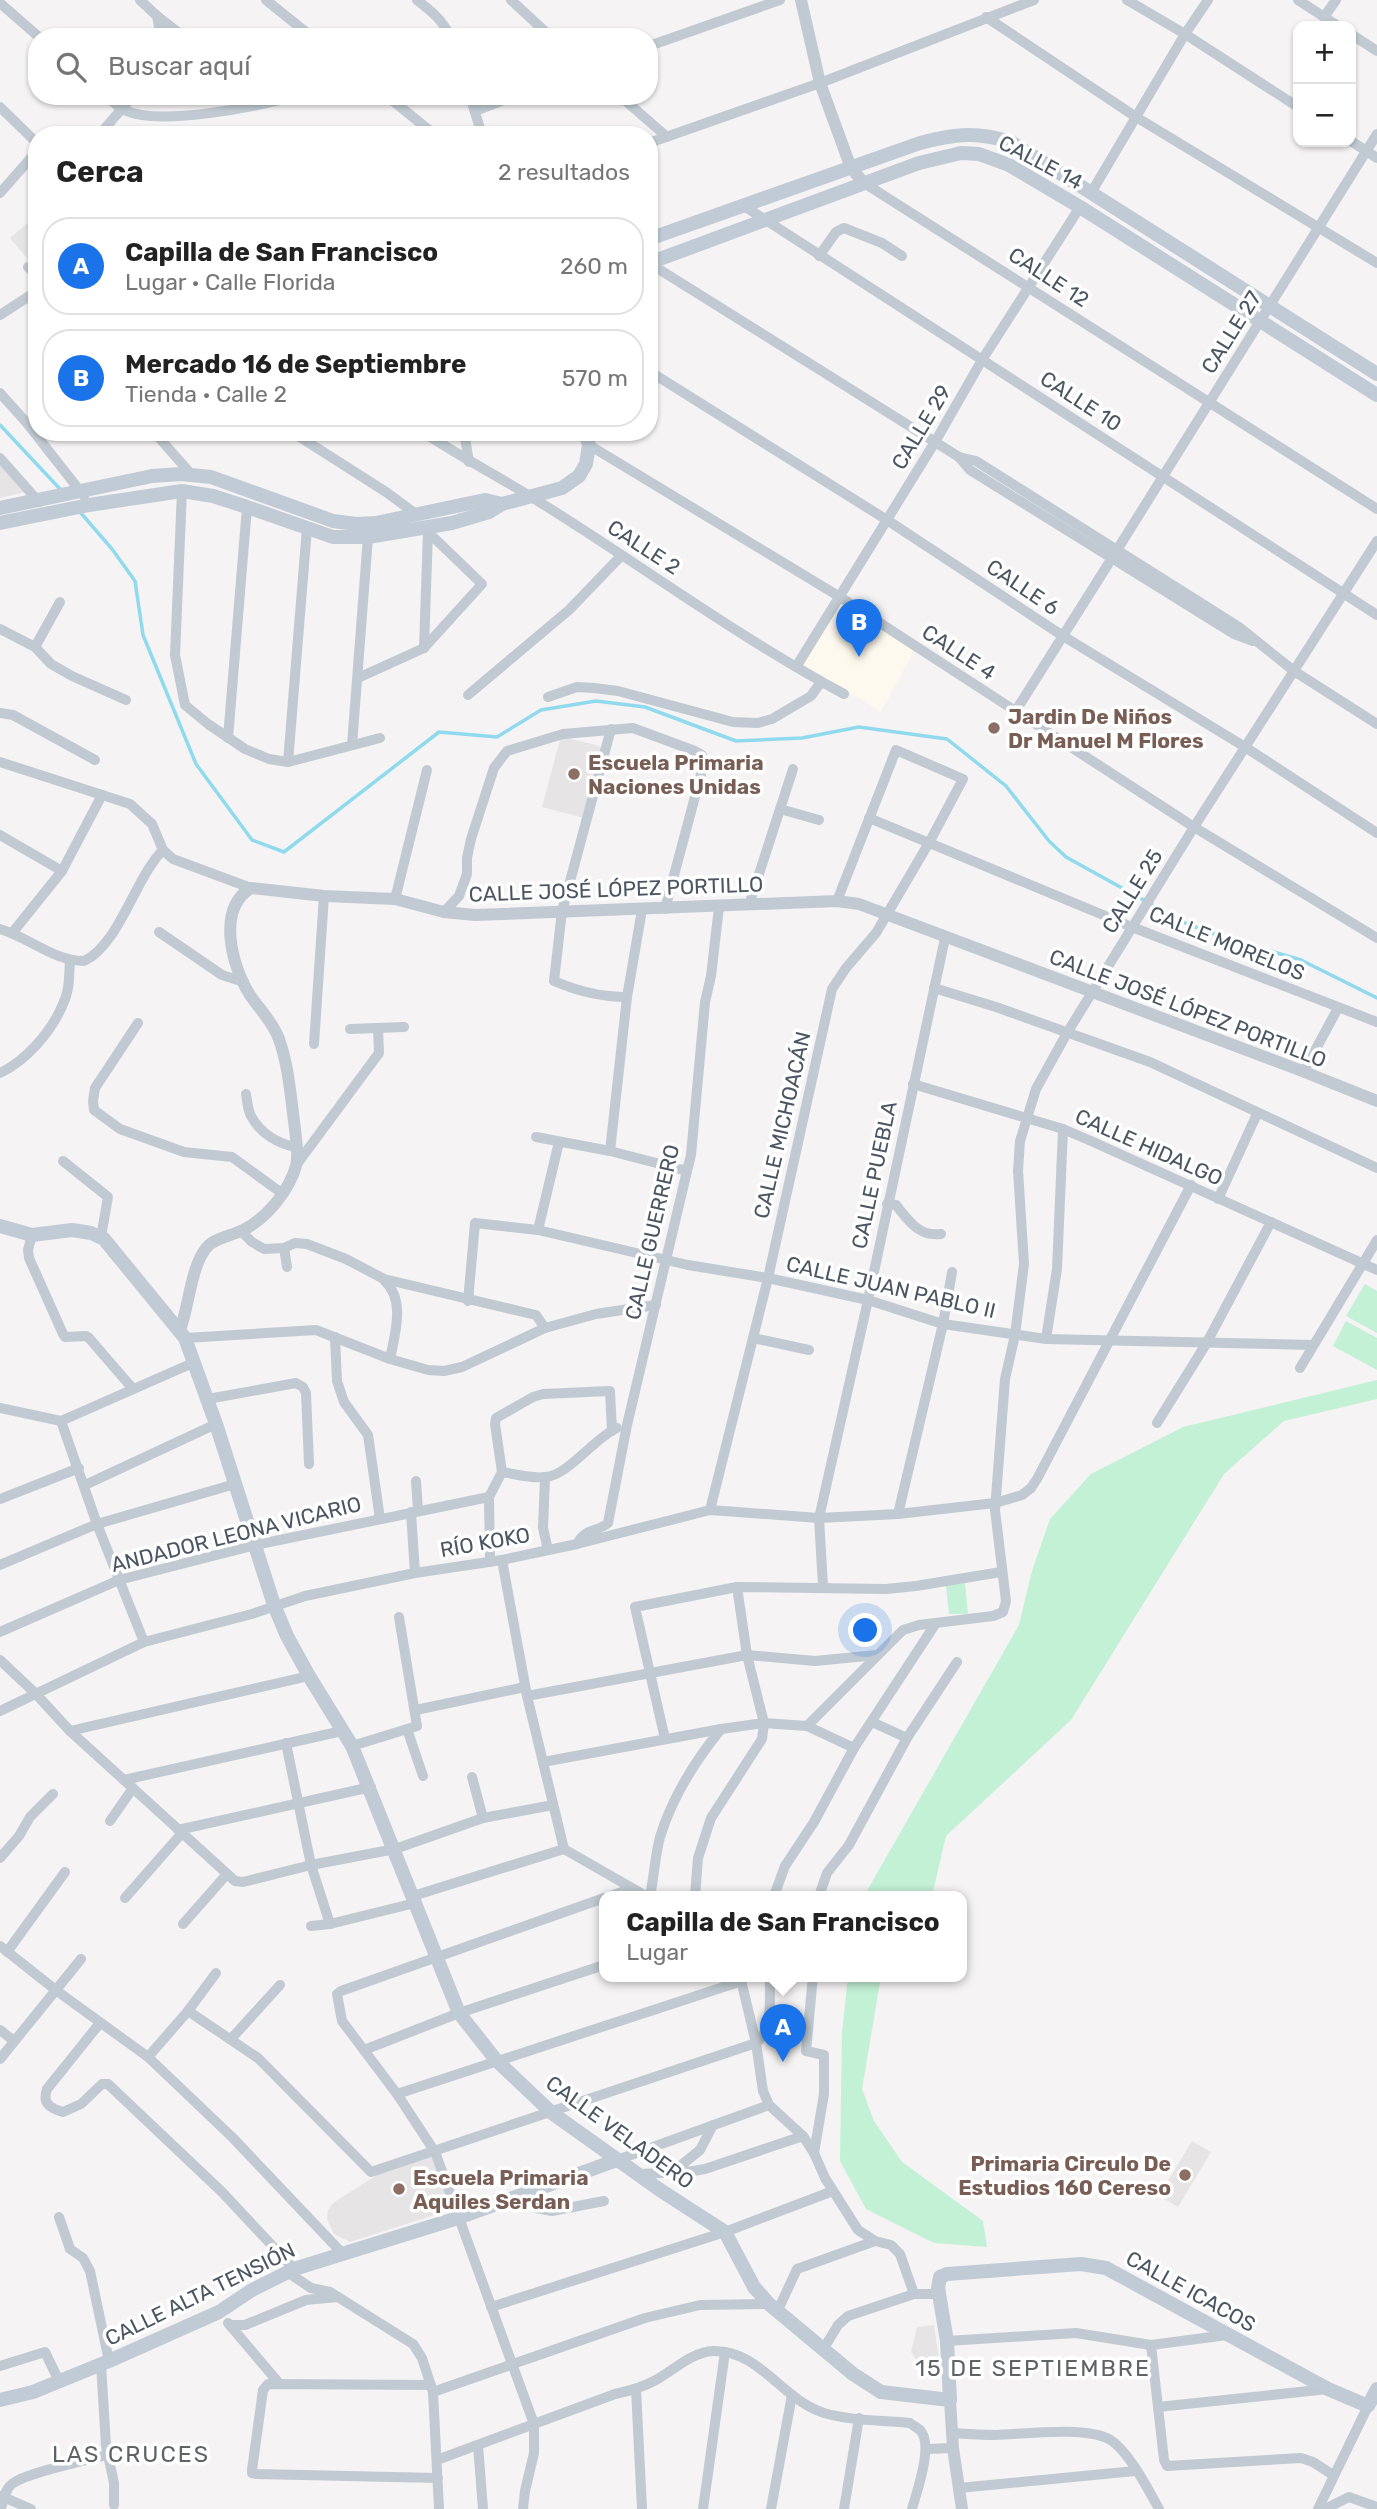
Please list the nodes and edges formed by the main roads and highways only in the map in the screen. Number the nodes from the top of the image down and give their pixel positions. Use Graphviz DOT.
graph roads {
  1 [pos="658,236"];
  2 [pos="658,260"];
  3 [pos="1377,374"];
  4 [pos="1377,395"];
  5 [pos="587,441"];
  6 [pos="502,504"];
  7 [pos="0,508"];
  8 [pos="0,523"];
  9 [pos="0,1226"];
  10 [pos="617,2161"];
  11 [pos="1377,2389"];
  12 [pos="0,2400"];
  13 [pos="951,2405"];
  1 -- 3 [label="main road, CALLE 14"];
  2 -- 4 [label="main road, CALLE 14"];
  5 -- 6 [label="main road"];
  6 -- 7 [label="main road"];
  6 -- 8 [label="main road"];
  9 -- 10 [label="main road, CALLE VELADERO"];
  10 -- 12 [label="main road, CALLE ALTA TENSIÓN"];
  10 -- 13 [label="main road, CALLE VELADERO"];
  11 -- 13 [label="main road, CALLE ICACOS"];
}
